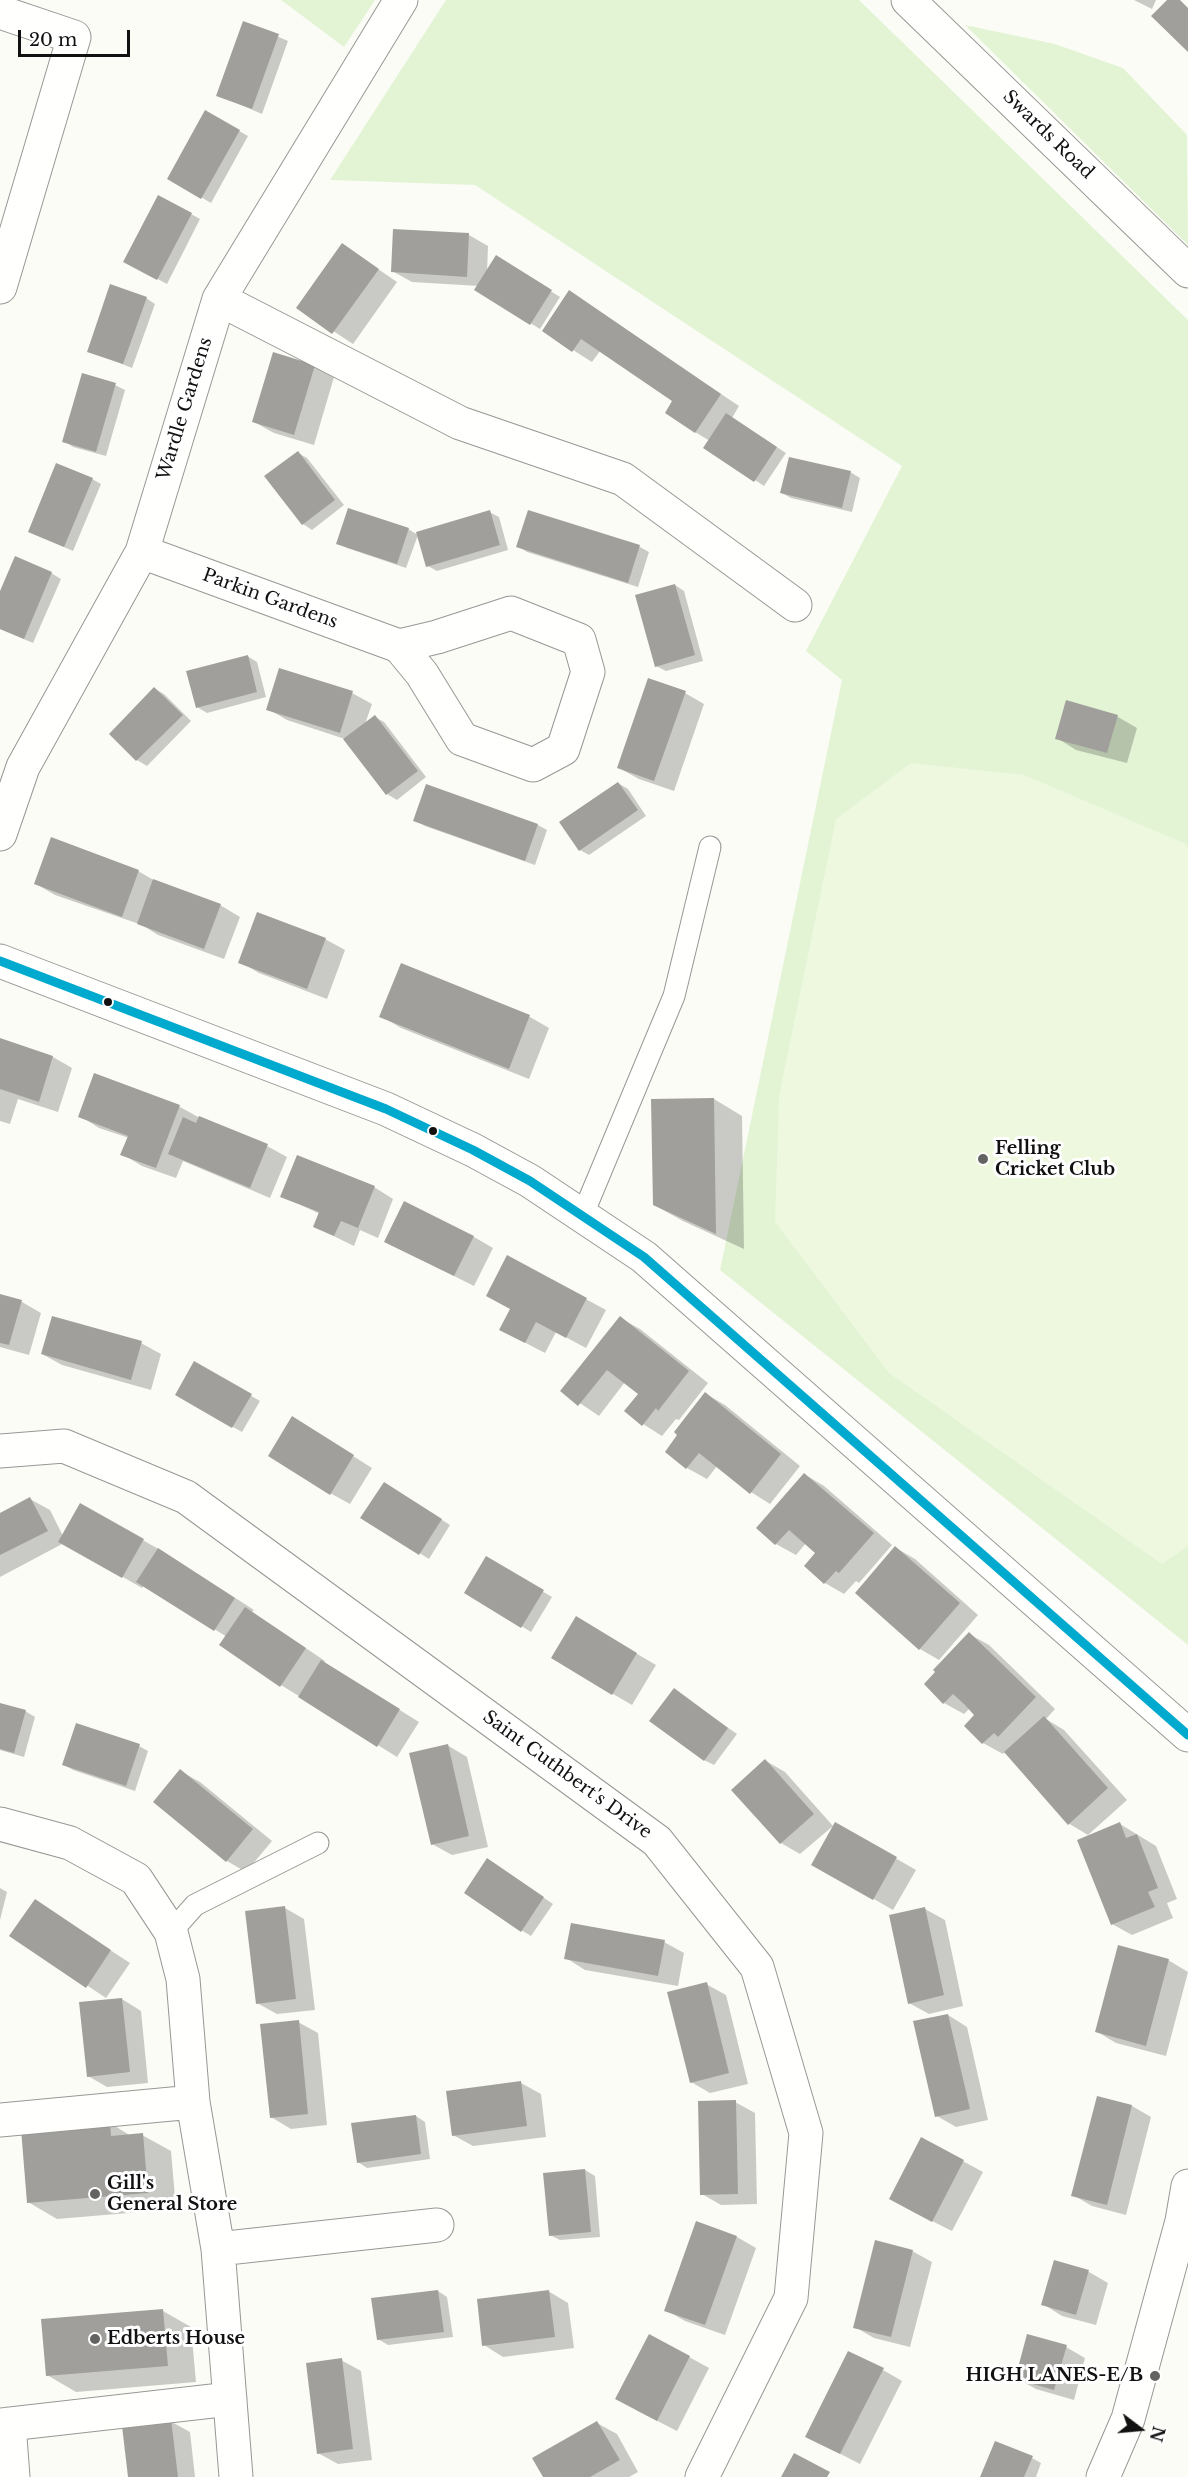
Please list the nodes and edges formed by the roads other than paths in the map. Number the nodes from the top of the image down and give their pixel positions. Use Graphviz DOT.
graph roads {
  1 [pos="401,0"];
  2 [pos="908,0"];
  3 [pos="0,12"];
  4 [pos="1188,271"];
  5 [pos="0,287"];
  6 [pos="219,299"];
  7 [pos="142,552"];
  8 [pos="795,605"];
  9 [pos="399,646"];
  10 [pos="0,834"];
  11 [pos="710,847"];
  12 [pos="0,961"];
  13 [pos="583,1214"];
  14 [pos="0,1451"];
  15 [pos="1188,1735"];
  16 [pos="0,1824"];
  17 [pos="318,1843"];
  18 [pos="171,1932"];
  19 [pos="193,2102"];
  20 [pos="0,2120"];
  21 [pos="1188,2186"];
  22 [pos="437,2225"];
  23 [pos="218,2248"];
  24 [pos="230,2399"];
  25 [pos="5,2424"];
  26 [pos="13,2477"];
  27 [pos="236,2477"];
  28 [pos="702,2477"];
  29 [pos="1103,2477"];
  1 -- 6 [label="street, Wardle Gardens"];
  2 -- 4 [label="street, Swards Road"];
  3 -- 5 [label="street"];
  6 -- 7 [label="street, Wardle Gardens"];
  6 -- 8 [label="street"];
  7 -- 9 [label="street, Parkin Gardens"];
  7 -- 10 [label="street, Wardle Gardens"];
  9 -- 9 [label="street"];
  11 -- 13 [label="lane"];
  12 -- 13 [label="street"];
  13 -- 15 [label="street"];
  14 -- 28 [label="street, Saint Cuthbert's Drive"];
  16 -- 18 [label="street"];
  17 -- 18 [label="lane"];
  18 -- 19 [label="street"];
  19 -- 20 [label="street"];
  19 -- 23 [label="street"];
  21 -- 29 [label="street"];
  22 -- 23 [label="street"];
  23 -- 24 [label="street"];
  24 -- 25 [label="street"];
  24 -- 27 [label="street"];
  25 -- 26 [label="street"];
}
